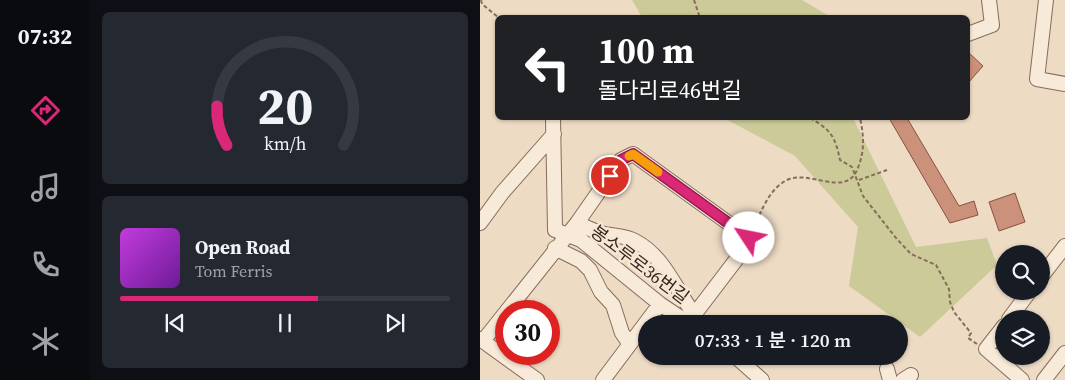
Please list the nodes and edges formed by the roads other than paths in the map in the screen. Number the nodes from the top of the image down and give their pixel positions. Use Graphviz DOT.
graph roads {
  1 [pos="989,0"];
  2 [pos="1046,0"];
  3 [pos="970,33"];
  4 [pos="1065,84"];
  5 [pos="553,120"];
  6 [pos="554,134"];
  7 [pos="480,223"];
  8 [pos="576,223"];
  9 [pos="567,234"];
  10 [pos="1065,246"];
  11 [pos="555,248"];
  12 [pos="1050,265"];
  13 [pos="660,304"];
  14 [pos="683,315"];
  15 [pos="692,315"];
  16 [pos="699,315"];
  17 [pos="480,325"];
  18 [pos="995,338"];
  19 [pos="481,339"];
  20 [pos="629,343"];
  21 [pos="495,347"];
  22 [pos="1065,353"];
  23 [pos="995,357"];
  24 [pos="523,365"];
  25 [pos="746,365"];
  26 [pos="1005,365"];
  27 [pos="537,380"];
  28 [pos="603,380"];
  29 [pos="762,380"];
  30 [pos="1022,380"];
  31 [pos="1044,380"];
  1 -- 3 [label="street"];
  2 -- 4 [label="street"];
  5 -- 6 [label="street"];
  6 -- 7 [label="street"];
  6 -- 9 [label="street"];
  8 -- 9 [label="street"];
  8 -- 15 [label="street, 봉소루로36번길"];
  8 -- 16 [label="street, 봉소루로36번길"];
  9 -- 11 [label="street"];
  9 -- 13 [label="street, 봉소루로36번길"];
  10 -- 12 [label="street"];
  11 -- 19 [label="street"];
  11 -- 20 [label="street"];
  13 -- 14 [label="street, 봉소루로36번길"];
  13 -- 20 [label="street"];
  17 -- 19 [label="street"];
  18 -- 23 [label="street"];
  19 -- 21 [label="street"];
  20 -- 28 [label="street"];
  22 -- 31 [label="street"];
  24 -- 27 [label="street"];
  25 -- 29 [label="street"];
  26 -- 30 [label="street"];
}
